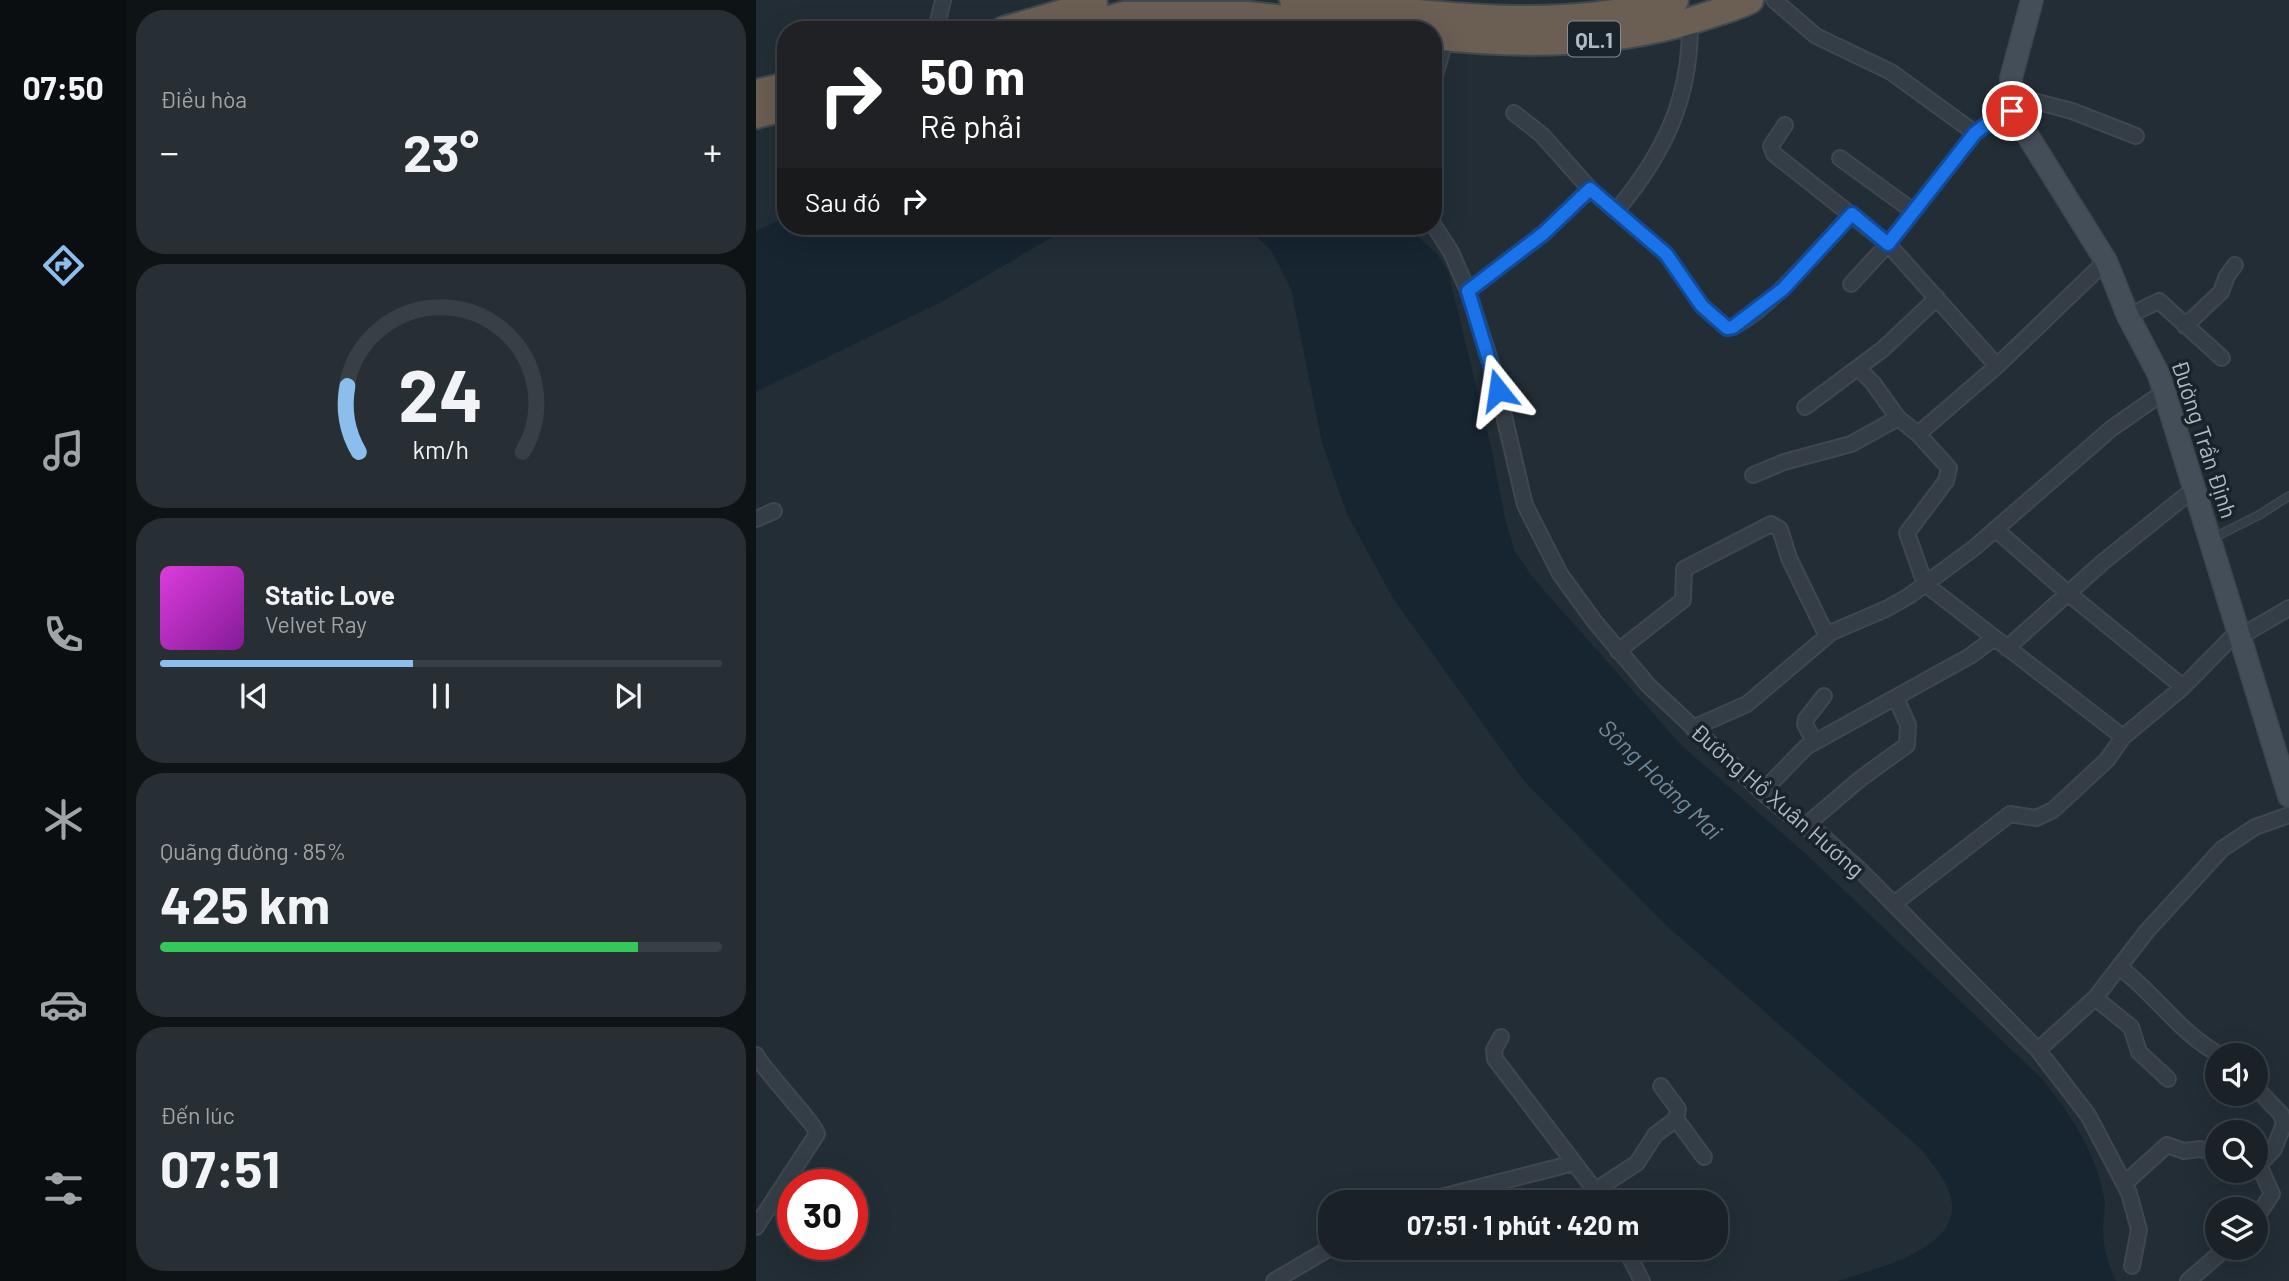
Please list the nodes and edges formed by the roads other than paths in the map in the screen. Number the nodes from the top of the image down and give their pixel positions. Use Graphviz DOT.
graph roads {
  1 [pos="943,0"];
  2 [pos="1293,0"];
  3 [pos="1750,0"];
  4 [pos="1774,0"];
  5 [pos="2032,0"];
  6 [pos="1119,5"];
  7 [pos="1682,11"];
  8 [pos="938,21"];
  9 [pos="1045,21"];
  10 [pos="1088,21"];
  11 [pos="1302,21"];
  12 [pos="1442,36"];
  13 [pos="777,88"];
  14 [pos="756,93"];
  15 [pos="2012,103"];
  16 [pos="777,109"];
  17 [pos="1514,113"];
  18 [pos="756,115"];
  19 [pos="1785,125"];
  20 [pos="1975,133"];
  21 [pos="2136,136"];
  22 [pos="1840,158"];
  23 [pos="1590,189"];
  24 [pos="1617,210"];
  25 [pos="1913,211"];
  26 [pos="1852,214"];
  27 [pos="1440,235"];
  28 [pos="1888,244"];
  29 [pos="2106,261"];
  30 [pos="2235,265"];
  31 [pos="1851,284"];
  32 [pos="1468,291"];
  33 [pos="1937,298"];
  34 [pos="2128,316"];
  35 [pos="2185,326"];
  36 [pos="2222,358"];
  37 [pos="1997,366"];
  38 [pos="1858,368"];
  39 [pos="2164,391"];
  40 [pos="1805,407"];
  41 [pos="1898,418"];
  42 [pos="1918,435"];
  43 [pos="1753,475"];
  44 [pos="2194,489"];
  45 [pos="2289,496"];
  46 [pos="774,510"];
  47 [pos="756,519"];
  48 [pos="1996,529"];
  49 [pos="2210,539"];
  50 [pos="1925,584"];
  51 [pos="2069,594"];
  52 [pos="2289,608"];
  53 [pos="2240,633"];
  54 [pos="1827,636"];
  55 [pos="1993,639"];
  56 [pos="2007,649"];
  57 [pos="1618,651"];
  58 [pos="2183,687"];
  59 [pos="1824,696"];
  60 [pos="1896,698"];
  61 [pos="1693,728"];
  62 [pos="2123,737"];
  63 [pos="1814,742"];
  64 [pos="2283,756"];
  65 [pos="1762,792"];
  66 [pos="2289,796"];
  67 [pos="2289,814"];
  68 [pos="1804,827"];
  69 [pos="1895,904"];
  70 [pos="2119,967"];
  71 [pos="2095,998"];
  72 [pos="1501,1037"];
  73 [pos="2205,1049"];
  74 [pos="2038,1050"];
  75 [pos="756,1055"];
  76 [pos="2168,1079"];
  77 [pos="1661,1086"];
  78 [pos="2268,1097"];
  79 [pos="2285,1110"];
  80 [pos="1676,1119"];
  81 [pos="2205,1150"];
  82 [pos="2268,1152"];
  83 [pos="1704,1157"];
  84 [pos="1574,1163"];
  85 [pos="2265,1183"];
  86 [pos="2124,1184"];
  87 [pos="1468,1190"];
  88 [pos="1595,1190"];
  89 [pos="1607,1190"];
  90 [pos="2268,1200"];
  91 [pos="756,1227"];
  92 [pos="1318,1255"];
  93 [pos="1631,1260"];
  94 [pos="2212,1260"];
  95 [pos="2132,1266"];
  96 [pos="1274,1281"];
  97 [pos="1642,1281"];
  98 [pos="2188,1281"];
  1 -- 8 [label="street"];
  2 -- 7 [label="highway, QL.1"];
  3 -- 7 [label="highway, QL.1"];
  4 -- 20 [label="street"];
  5 -- 15 [label="main road"];
  6 -- 9 [label="highway"];
  6 -- 10 [label="highway"];
  6 -- 11 [label="highway"];
  7 -- 12 [label="highway, QL.1"];
  7 -- 24 [label="street"];
  13 -- 14 [label="highway"];
  15 -- 20 [label="street"];
  15 -- 21 [label="street"];
  15 -- 29 [label="main road, Đường Trần Định"];
  16 -- 18 [label="highway"];
  17 -- 23 [label="street"];
  19 -- 26 [label="street"];
  20 -- 25 [label="street"];
  22 -- 25 [label="street"];
  23 -- 24 [label="street"];
  23 -- 32 [label="street"];
  24 -- 26 [label="street"];
  25 -- 28 [label="street"];
  26 -- 28 [label="street"];
  27 -- 32 [label="street, Đường Hồ Xuân Hương"];
  28 -- 31 [label="street"];
  28 -- 33 [label="street"];
  29 -- 34 [label="main road, Đường Trần Định"];
  29 -- 37 [label="street"];
  30 -- 35 [label="street"];
  32 -- 57 [label="street, Đường Hồ Xuân Hương"];
  33 -- 37 [label="street"];
  33 -- 38 [label="street"];
  34 -- 35 [label="street"];
  34 -- 39 [label="main road, Đường Trần Định"];
  35 -- 36 [label="street"];
  37 -- 42 [label="street"];
  38 -- 40 [label="street"];
  38 -- 41 [label="street"];
  39 -- 44 [label="main road, Đường Trần Định"];
  39 -- 48 [label="street"];
  41 -- 42 [label="street"];
  41 -- 43 [label="street"];
  42 -- 50 [label="street"];
  44 -- 49 [label="main road, Đường Trần Định"];
  44 -- 51 [label="street"];
  45 -- 49 [label="lane"];
  46 -- 47 [label="street"];
  48 -- 50 [label="street"];
  48 -- 51 [label="street"];
  49 -- 53 [label="main road, Đường Trần Định"];
  50 -- 54 [label="street"];
  50 -- 55 [label="street"];
  51 -- 56 [label="street"];
  51 -- 58 [label="street"];
  52 -- 53 [label="street"];
  53 -- 58 [label="street"];
  53 -- 64 [label="main road, Đường Trần Định"];
  54 -- 57 [label="street"];
  54 -- 61 [label="street"];
  55 -- 56 [label="street"];
  55 -- 60 [label="street"];
  56 -- 62 [label="street"];
  57 -- 61 [label="street, Đường Hồ Xuân Hương"];
  58 -- 62 [label="street"];
  59 -- 63 [label="street"];
  60 -- 63 [label="street"];
  60 -- 68 [label="street"];
  61 -- 65 [label="street, Đường Hồ Xuân Hương"];
  62 -- 69 [label="street"];
  63 -- 65 [label="street"];
  64 -- 66 [label="main road, Đường Trần Định"];
  65 -- 68 [label="street, Đường Hồ Xuân Hương"];
  67 -- 70 [label="street"];
  68 -- 69 [label="street, Đường Hồ Xuân Hương"];
  69 -- 74 [label="street, Đường Hồ Xuân Hương"];
  70 -- 71 [label="street"];
  70 -- 73 [label="street"];
  71 -- 74 [label="street"];
  71 -- 76 [label="street"];
  72 -- 84 [label="street"];
  74 -- 86 [label="street, Đường Hồ Xuân Hương"];
  75 -- 91 [label="street"];
  77 -- 80 [label="street"];
  78 -- 79 [label="street"];
  79 -- 82 [label="street"];
  80 -- 83 [label="street"];
  80 -- 89 [label="street"];
  81 -- 86 [label="street"];
  84 -- 87 [label="street"];
  84 -- 88 [label="street"];
  85 -- 90 [label="street"];
  86 -- 95 [label="street, Đường Hồ Xuân Hương"];
  92 -- 96 [label="street"];
  93 -- 97 [label="street"];
  94 -- 98 [label="street"];
}
